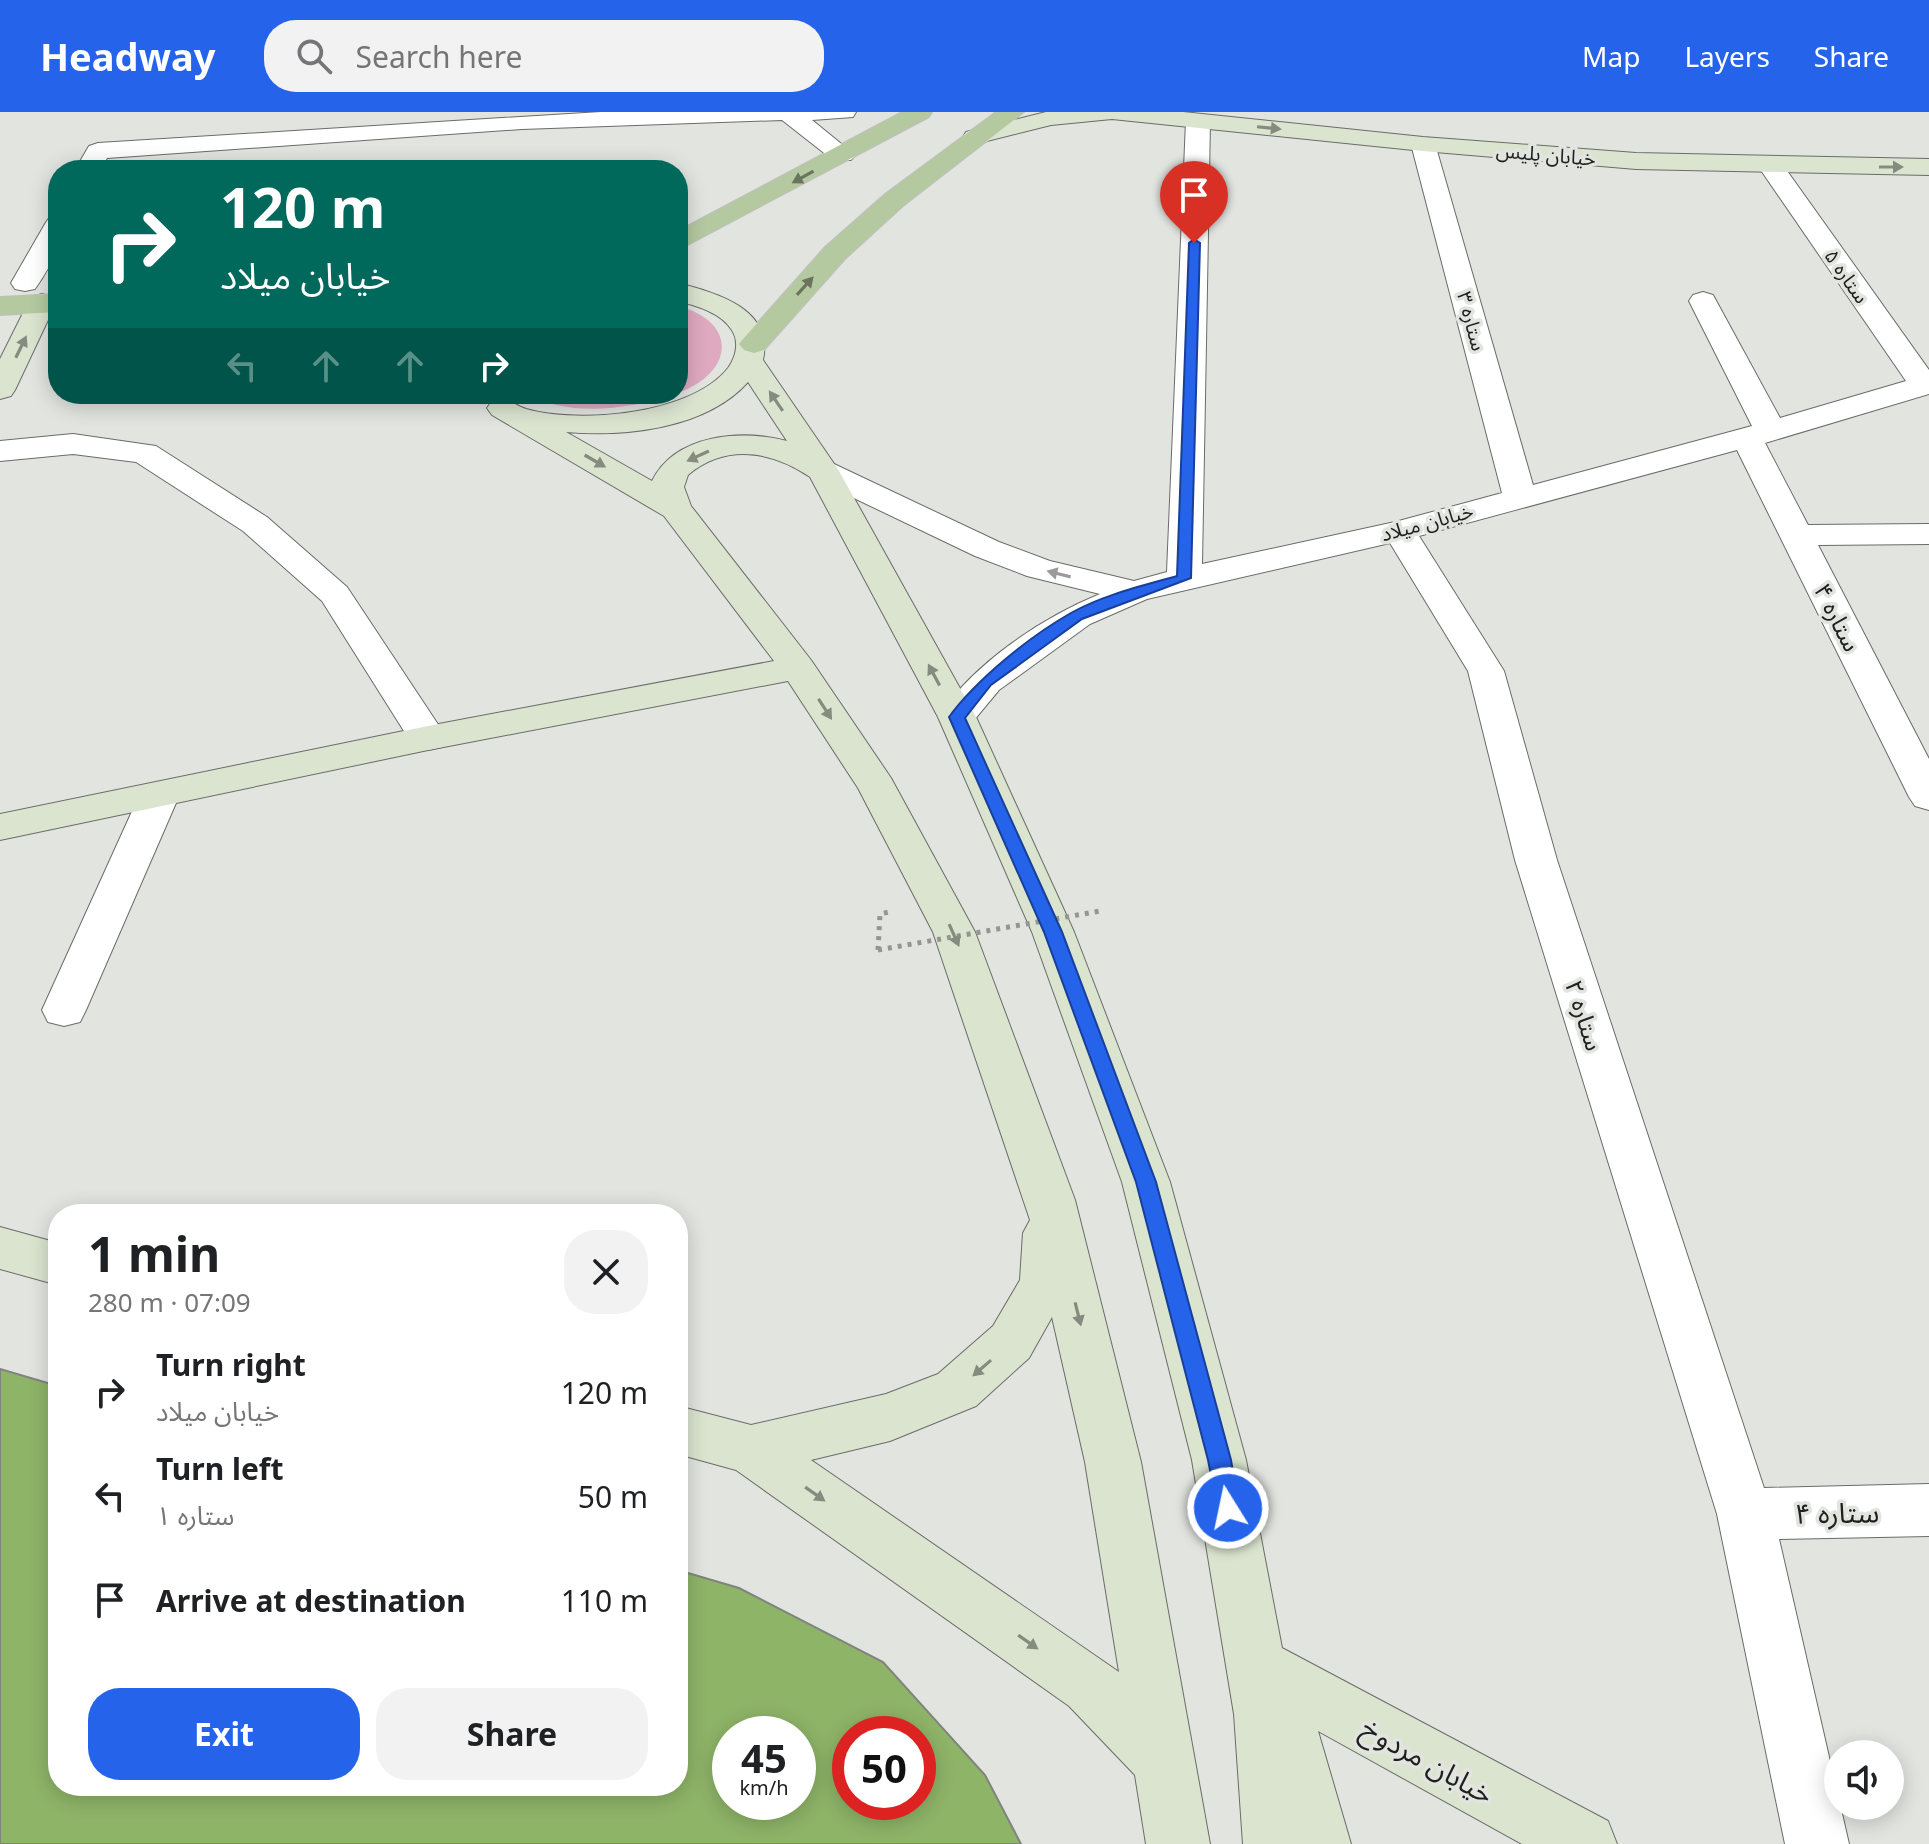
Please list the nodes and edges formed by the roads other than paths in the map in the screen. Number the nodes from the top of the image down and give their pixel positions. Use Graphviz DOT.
graph roads {
  1 [pos="844,112"];
  2 [pos="920,112"];
  3 [pos="1012,112"];
  4 [pos="1112,112"];
  5 [pos="1292,112"];
  6 [pos="788,113"];
  7 [pos="1198,121"];
  8 [pos="975,137"];
  9 [pos="1423,144"];
  10 [pos="1929,147"];
  11 [pos="842,155"];
  12 [pos="93,160"];
  13 [pos="1771,166"];
  14 [pos="1929,167"];
  15 [pos="758,201"];
  16 [pos="688,223"];
  17 [pos="688,237"];
  18 [pos="48,245"];
  19 [pos="24,294"];
  20 [pos="688,295"];
  21 [pos="1703,301"];
  22 [pos="752,353"];
  23 [pos="1926,384"];
  24 [pos="0,390"];
  25 [pos="497,404"];
  26 [pos="500,404"];
  27 [pos="1758,434"];
  28 [pos="0,451"];
  29 [pos="823,471"];
  30 [pos="1520,497"];
  31 [pos="676,509"];
  32 [pos="1399,531"];
  33 [pos="1929,534"];
  34 [pos="1796,535"];
  35 [pos="1184,578"];
  36 [pos="1135,592"];
  37 [pos="798,668"];
  38 [pos="957,717"];
  39 [pos="428,738"];
  40 [pos="159,796"];
  41 [pos="1929,797"];
  42 [pos="0,827"];
  43 [pos="64,1010"];
  44 [pos="1050,1200"];
  45 [pos="0,1248"];
  46 [pos="48,1261"];
  47 [pos="688,1433"];
  48 [pos="751,1450"];
  49 [pos="1929,1510"];
  50 [pos="1745,1514"];
  51 [pos="1232,1532"];
  52 [pos="1271,1673"];
  53 [pos="1165,1761"];
  54 [pos="1157,1844"];
  55 [pos="1178,1844"];
  56 [pos="1275,1844"];
  57 [pos="1319,1844"];
  58 [pos="1585,1844"];
  59 [pos="1817,1844"];
  1 -- 6 [label="street"];
  2 -- 11 [label="main road"];
  3 -- 8 [label="main road"];
  4 -- 7 [label="main road, خیابان پلیس"];
  4 -- 8 [label="main road, خیابان پلیس"];
  5 -- 10 [label="main road, خیابان پلیس"];
  6 -- 11 [label="street"];
  6 -- 12 [label="street"];
  7 -- 9 [label="main road, خیابان پلیس, one-way"];
  7 -- 35 [label="street"];
  22 -- 8 [label="main road, one-way"];
  9 -- 13 [label="main road, خیابان پلیس"];
  9 -- 30 [label="street, ستاره ۳"];
  11 -- 15 [label="main road, one-way"];
  13 -- 14 [label="main road, خیابان پلیس, one-way"];
  13 -- 23 [label="street, ستاره ۵"];
  15 -- 16 [label="main road"];
  15 -- 17 [label="main road"];
  18 -- 19 [label="street"];
  24 -- 19 [label="main road, one-way"];
  20 -- 22 [label="main road"];
  21 -- 27 [label="street, ستاره ۴"];
  22 -- 26 [label="main road"];
  29 -- 22 [label="main road, one-way"];
  23 -- 27 [label="street, خیابان میلاد"];
  25 -- 31 [label="main road, one-way"];
  27 -- 30 [label="street, خیابان میلاد"];
  27 -- 34 [label="street, ستاره ۴"];
  28 -- 39 [label="street"];
  29 -- 31 [label="main road, one-way"];
  36 -- 29 [label="street, one-way"];
  38 -- 29 [label="main road, one-way"];
  30 -- 32 [label="street, خیابان میلاد"];
  31 -- 37 [label="main road"];
  32 -- 35 [label="street, خیابان میلاد"];
  32 -- 50 [label="street, ستاره ۲"];
  33 -- 34 [label="street"];
  34 -- 41 [label="street, ستاره ۴"];
  35 -- 36 [label="street, خیابان میلاد"];
  36 -- 38 [label="street, خیابان میلاد"];
  37 -- 39 [label="main road"];
  37 -- 44 [label="main road, one-way"];
  38 -- 51 [label="main road"];
  39 -- 40 [label="main road"];
  40 -- 42 [label="main road"];
  40 -- 43 [label="street"];
  44 -- 48 [label="main road, one-way"];
  44 -- 53 [label="main road, one-way"];
  45 -- 46 [label="main road"];
  47 -- 48 [label="main road"];
  48 -- 53 [label="main road, one-way"];
  49 -- 50 [label="street, ستاره ۴"];
  50 -- 59 [label="street, ستاره ۲"];
  51 -- 52 [label="main road"];
  51 -- 56 [label="main road"];
  52 -- 57 [label="main road"];
  52 -- 58 [label="main road, خیابان مردوخ"];
  53 -- 54 [label="main road"];
  53 -- 55 [label="main road"];
}
